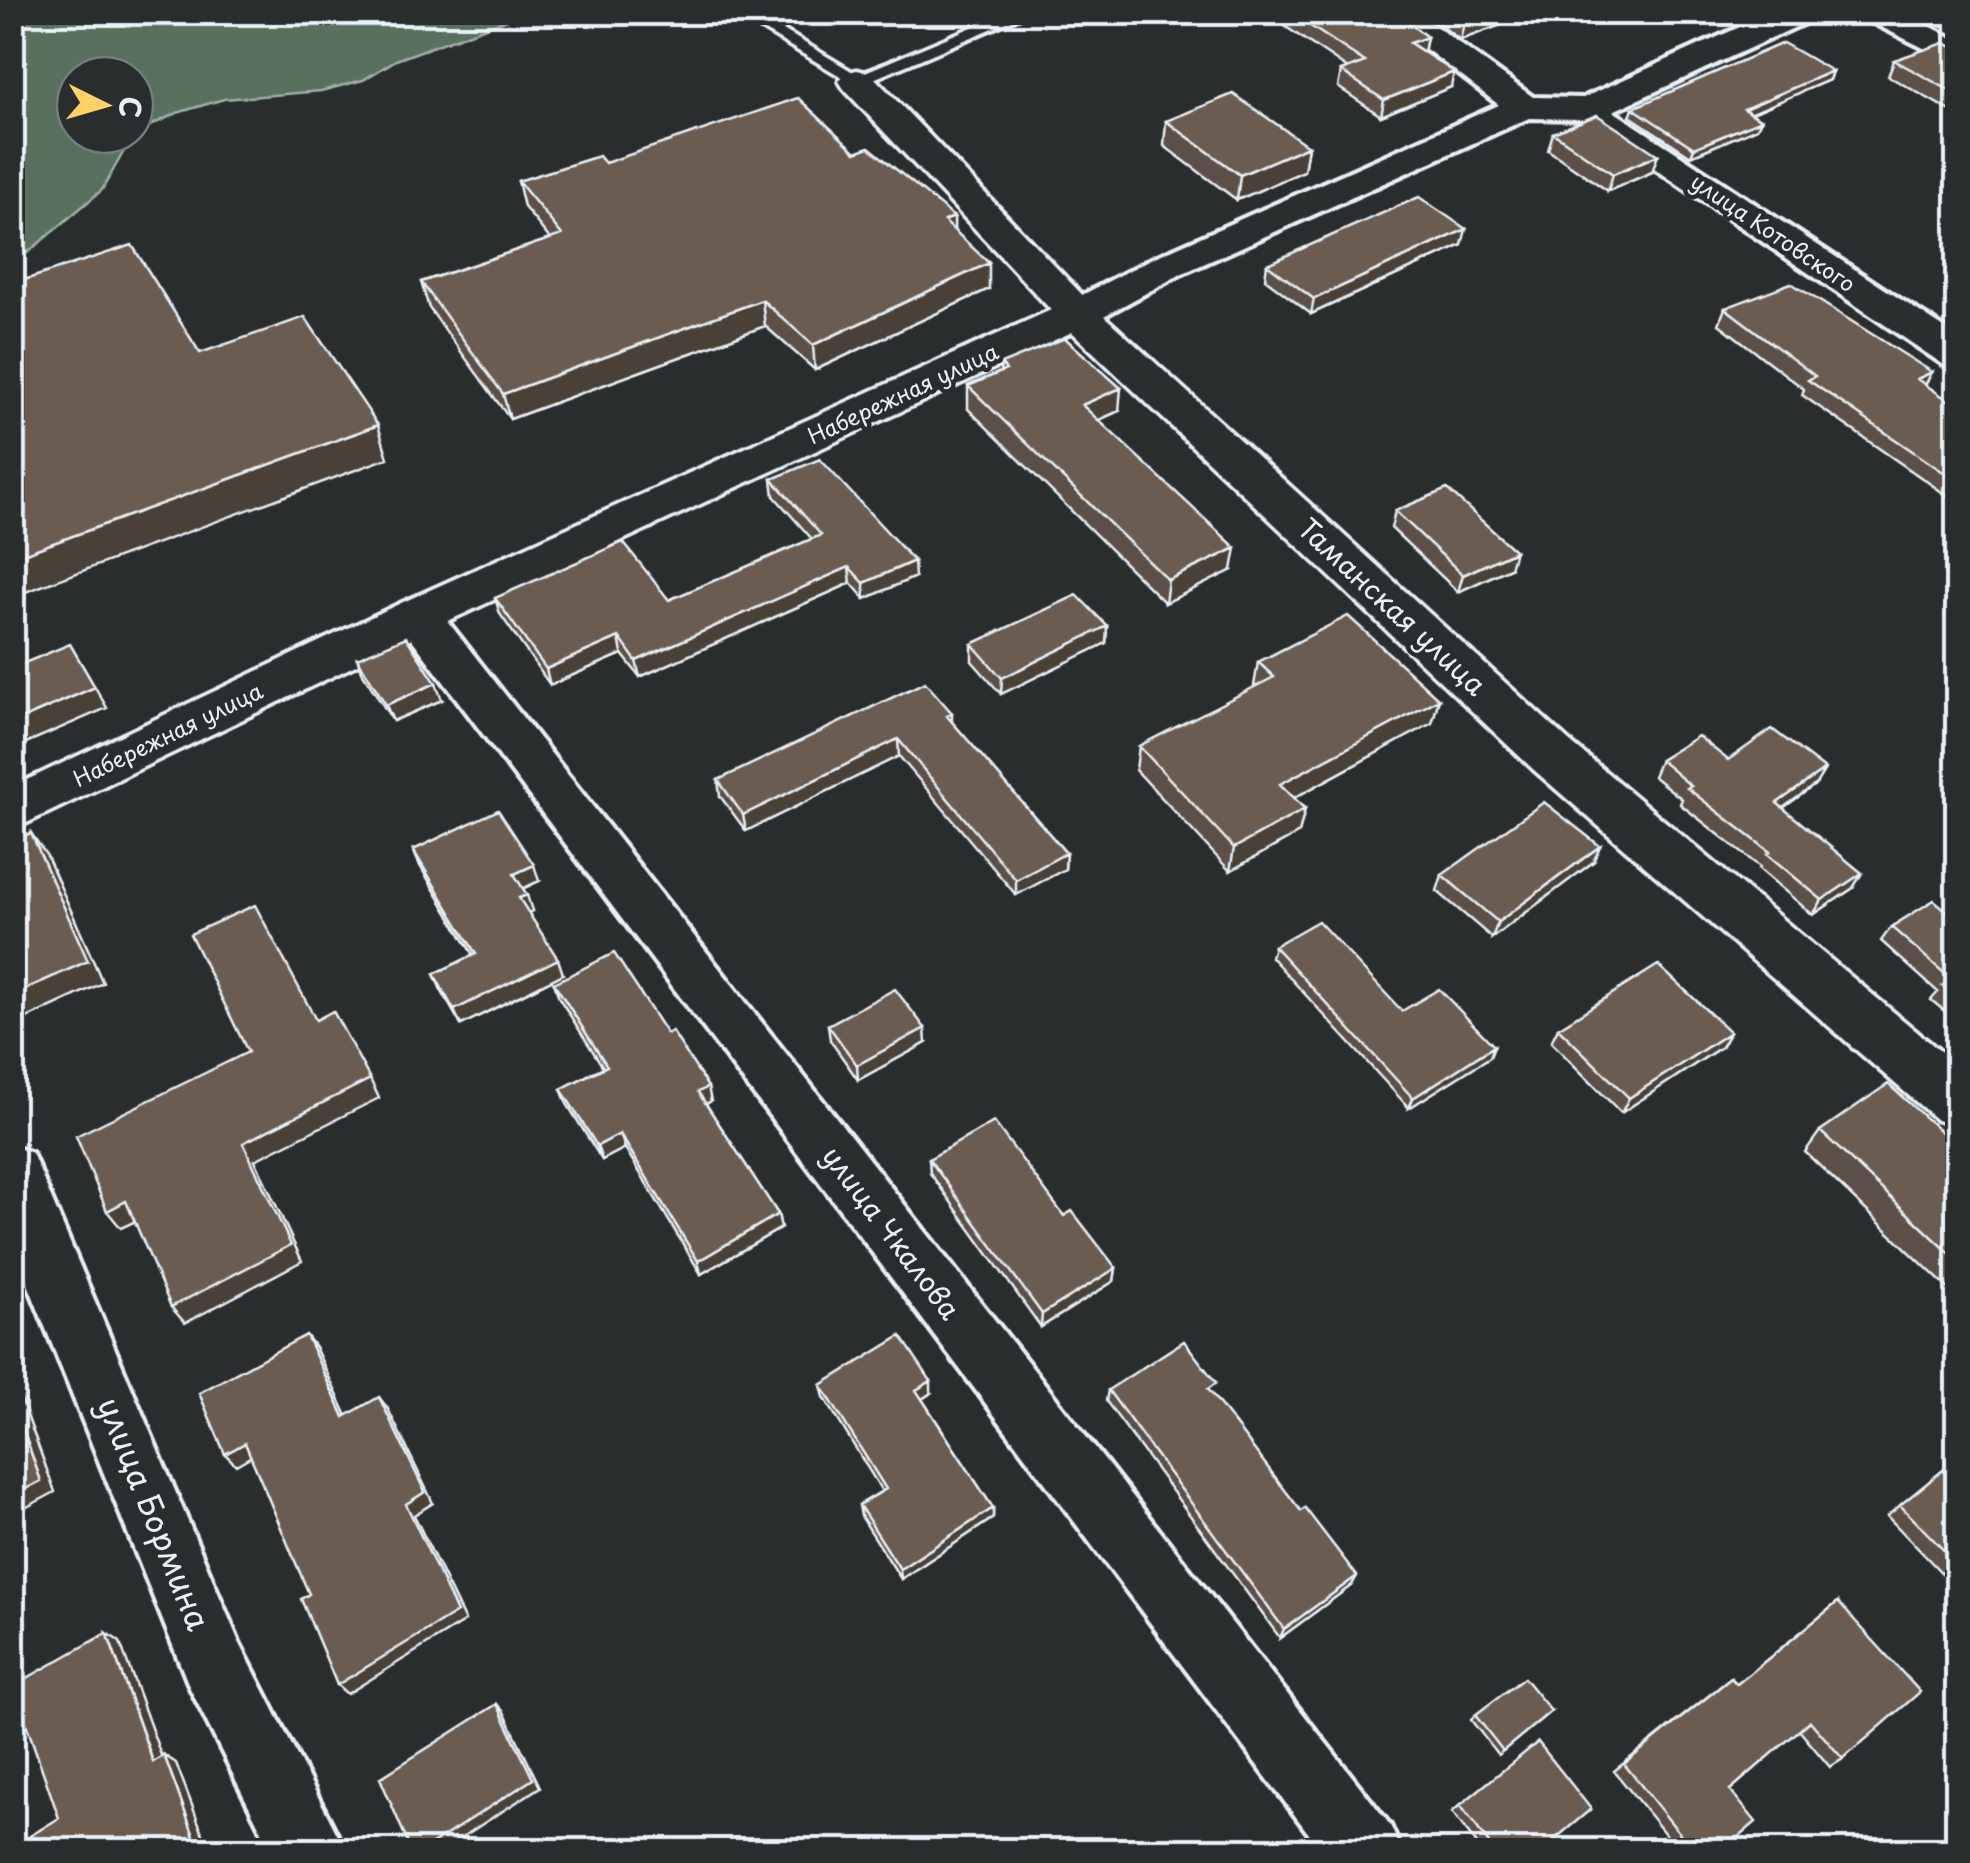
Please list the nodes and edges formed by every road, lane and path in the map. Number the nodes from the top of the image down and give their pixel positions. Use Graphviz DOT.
graph roads {
  1 [pos="742,12"];
  2 [pos="1023,12"];
  3 [pos="1394,12"];
  4 [pos="1801,12"];
  5 [pos="1877,12"];
  6 [pos="1958,55"];
  7 [pos="857,81"];
  8 [pos="1524,107"];
  9 [pos="1588,109"];
  10 [pos="1078,314"];
  11 [pos="1958,356"];
  12 [pos="418,615"];
  13 [pos="12,810"];
  14 [pos="1958,1102"];
  15 [pos="12,1171"];
  16 [pos="308,1850"];
  17 [pos="1365,1850"];
  1 -- 7 [label="lane"];
  2 -- 7 [label="lane"];
  3 -- 8 [label="street"];
  4 -- 9 [label="street, Набережная улица"];
  5 -- 6 [label="street"];
  7 -- 10 [label="street, Таманская улица"];
  8 -- 9 [label="street, Набережная улица"];
  8 -- 10 [label="street, Набережная улица"];
  9 -- 11 [label="street, улица Котовского"];
  10 -- 12 [label="street, Набережная улица"];
  10 -- 14 [label="street, Таманская улица"];
  12 -- 13 [label="street, Набережная улица"];
  12 -- 17 [label="street, улица Чкалова"];
  15 -- 16 [label="street, улица Бормина"];
}
